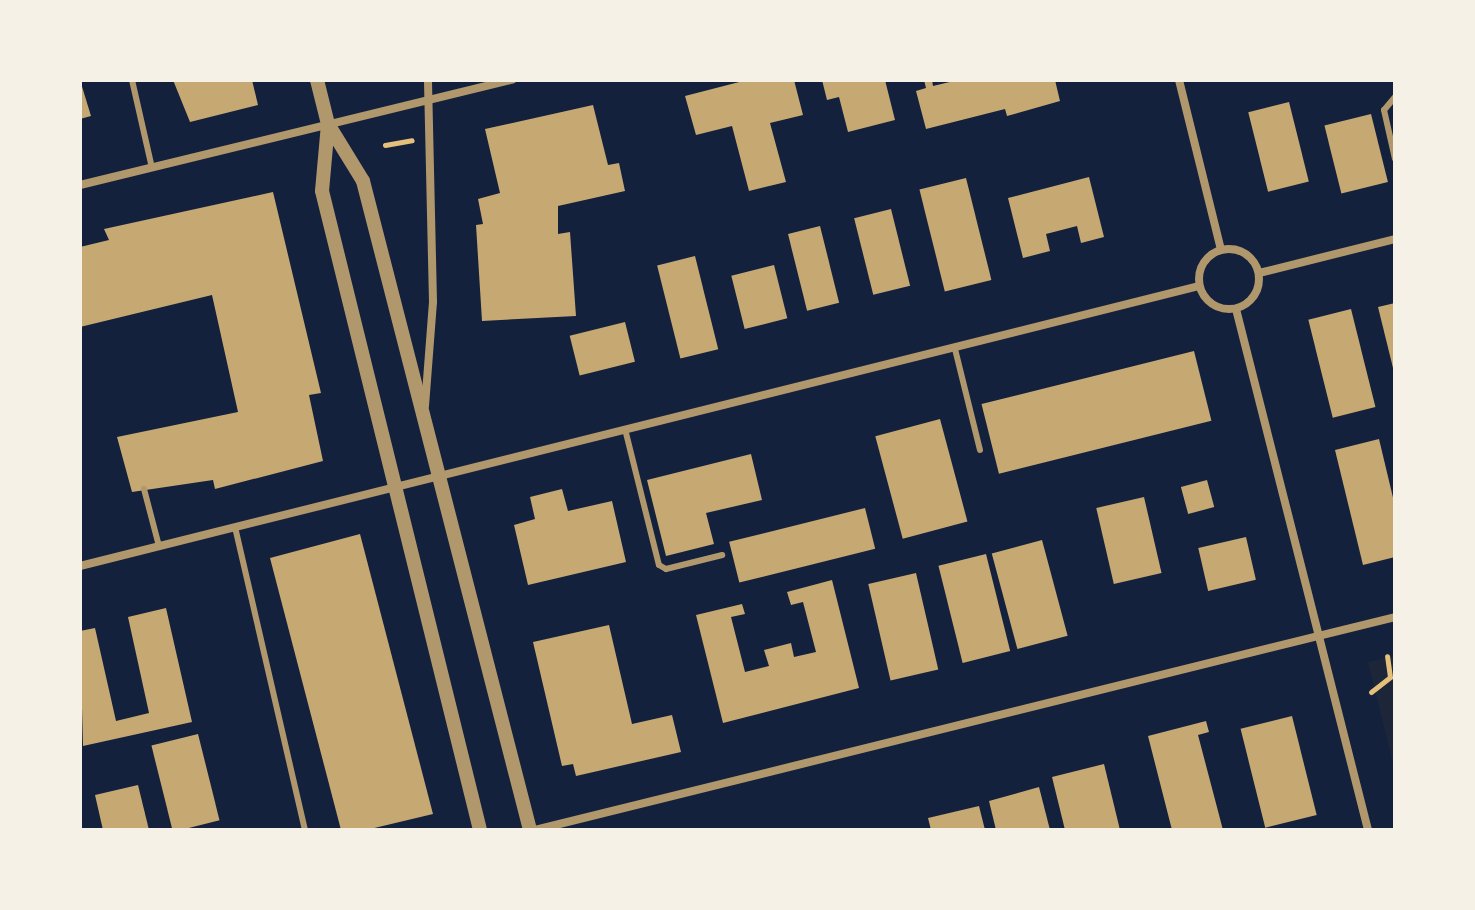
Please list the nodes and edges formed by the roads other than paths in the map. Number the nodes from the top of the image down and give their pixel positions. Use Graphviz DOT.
graph roads {
  1 [pos="132,80"];
  2 [pos="317,80"];
  3 [pos="428,80"];
  4 [pos="512,80"];
  5 [pos="1179,80"];
  6 [pos="1395,97"];
  7 [pos="427,100"];
  8 [pos="328,124"];
  9 [pos="1395,159"];
  10 [pos="152,168"];
  11 [pos="80,185"];
  12 [pos="1395,239"];
  13 [pos="1221,250"];
  14 [pos="1259,273"];
  15 [pos="1199,286"];
  16 [pos="1236,309"];
  17 [pos="955,349"];
  18 [pos="425,411"];
  19 [pos="625,429"];
  20 [pos="980,450"];
  21 [pos="441,475"];
  22 [pos="395,487"];
  23 [pos="144,489"];
  24 [pos="235,527"];
  25 [pos="159,546"];
  26 [pos="722,555"];
  27 [pos="81,563"];
  28 [pos="1395,617"];
  29 [pos="1319,636"];
  30 [pos="305,830"];
  31 [pos="480,830"];
  32 [pos="532,830"];
  33 [pos="1368,830"];
  1 -- 10 [label="lane"];
  2 -- 8 [label="street"];
  3 -- 7 [label="street"];
  4 -- 7 [label="street"];
  5 -- 13 [label="street"];
  6 -- 9 [label="lane"];
  7 -- 8 [label="street"];
  7 -- 18 [label="street"];
  8 -- 10 [label="street"];
  8 -- 18 [label="street"];
  8 -- 22 [label="street"];
  10 -- 11 [label="street"];
  12 -- 14 [label="street"];
  13 -- 14 [label="street"];
  13 -- 15 [label="street"];
  14 -- 16 [label="street"];
  15 -- 16 [label="street"];
  15 -- 17 [label="street"];
  16 -- 29 [label="street"];
  17 -- 19 [label="street"];
  17 -- 20 [label="lane"];
  18 -- 21 [label="street"];
  19 -- 21 [label="street"];
  19 -- 26 [label="lane"];
  21 -- 22 [label="street"];
  21 -- 32 [label="street"];
  22 -- 24 [label="street"];
  22 -- 31 [label="street"];
  23 -- 25 [label="lane"];
  24 -- 25 [label="street"];
  24 -- 30 [label="lane"];
  25 -- 27 [label="street"];
  28 -- 29 [label="street"];
  29 -- 32 [label="street"];
  29 -- 33 [label="street"];
}
